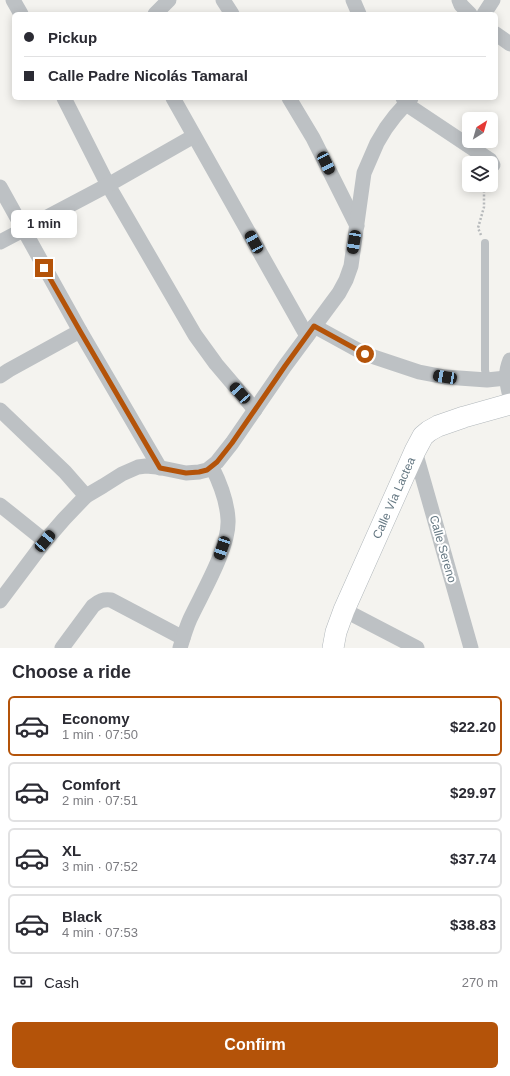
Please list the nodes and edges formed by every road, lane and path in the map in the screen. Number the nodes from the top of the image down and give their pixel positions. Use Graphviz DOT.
graph roads {
  1 [pos="6,0"];
  2 [pos="13,0"];
  3 [pos="169,0"];
  4 [pos="223,0"];
  5 [pos="353,0"];
  6 [pos="459,0"];
  7 [pos="493,0"];
  8 [pos="0,4"];
  9 [pos="20,12"];
  10 [pos="157,12"];
  11 [pos="231,12"];
  12 [pos="358,12"];
  13 [pos="468,12"];
  14 [pos="485,12"];
  15 [pos="498,35"];
  16 [pos="510,44"];
  17 [pos="65,100"];
  18 [pos="174,100"];
  19 [pos="290,100"];
  20 [pos="407,100"];
  21 [pos="194,136"];
  22 [pos="484,156"];
  23 [pos="108,185"];
  24 [pos="0,187"];
  25 [pos="484,192"];
  26 [pos="357,226"];
  27 [pos="23,229"];
  28 [pos="0,242"];
  29 [pos="485,243"];
  30 [pos="80,331"];
  31 [pos="310,331"];
  32 [pos="510,360"];
  33 [pos="0,376"];
  34 [pos="506,378"];
  35 [pos="487,380"];
  36 [pos="510,397"];
  37 [pos="510,404"];
  38 [pos="0,410"];
  39 [pos="255,410"];
  40 [pos="415,451"];
  41 [pos="212,467"];
  42 [pos="160,468"];
  43 [pos="86,496"];
  44 [pos="0,505"];
  45 [pos="45,541"];
  46 [pos="0,601"];
  47 [pos="344,610"];
  48 [pos="182,643"];
  49 [pos="62,648"];
  50 [pos="333,648"];
  51 [pos="417,648"];
  52 [pos="471,648"];
  1 -- 8 [label="street"];
  2 -- 9 [label="street"];
  3 -- 10 [label="street"];
  4 -- 11 [label="street"];
  5 -- 12 [label="street"];
  6 -- 13 [label="street"];
  7 -- 14 [label="street"];
  15 -- 16 [label="street"];
  17 -- 23 [label="street"];
  18 -- 21 [label="street"];
  19 -- 26 [label="street"];
  20 -- 22 [label="street"];
  20 -- 26 [label="street"];
  21 -- 23 [label="street"];
  21 -- 31 [label="street"];
  23 -- 27 [label="street"];
  23 -- 39 [label="street"];
  24 -- 27 [label="street"];
  25 -- 29 [label="path"];
  26 -- 31 [label="street"];
  27 -- 28 [label="street"];
  27 -- 30 [label="street"];
  29 -- 35 [label="lane"];
  30 -- 33 [label="street"];
  30 -- 42 [label="street"];
  31 -- 35 [label="street"];
  31 -- 39 [label="street"];
  32 -- 34 [label="street"];
  34 -- 35 [label="street"];
  34 -- 36 [label="street"];
  37 -- 40 [label="street, Calle Vía Lactea"];
  38 -- 43 [label="street"];
  39 -- 41 [label="street"];
  40 -- 47 [label="street, Calle Vía Lactea"];
  40 -- 52 [label="street, Calle Sereno"];
  41 -- 42 [label="street"];
  41 -- 48 [label="street"];
  42 -- 43 [label="street"];
  43 -- 45 [label="street"];
  44 -- 45 [label="street"];
  45 -- 46 [label="street"];
  47 -- 50 [label="street, Calle Vía Lactea"];
  47 -- 51 [label="street"];
  48 -- 49 [label="street"];
}
